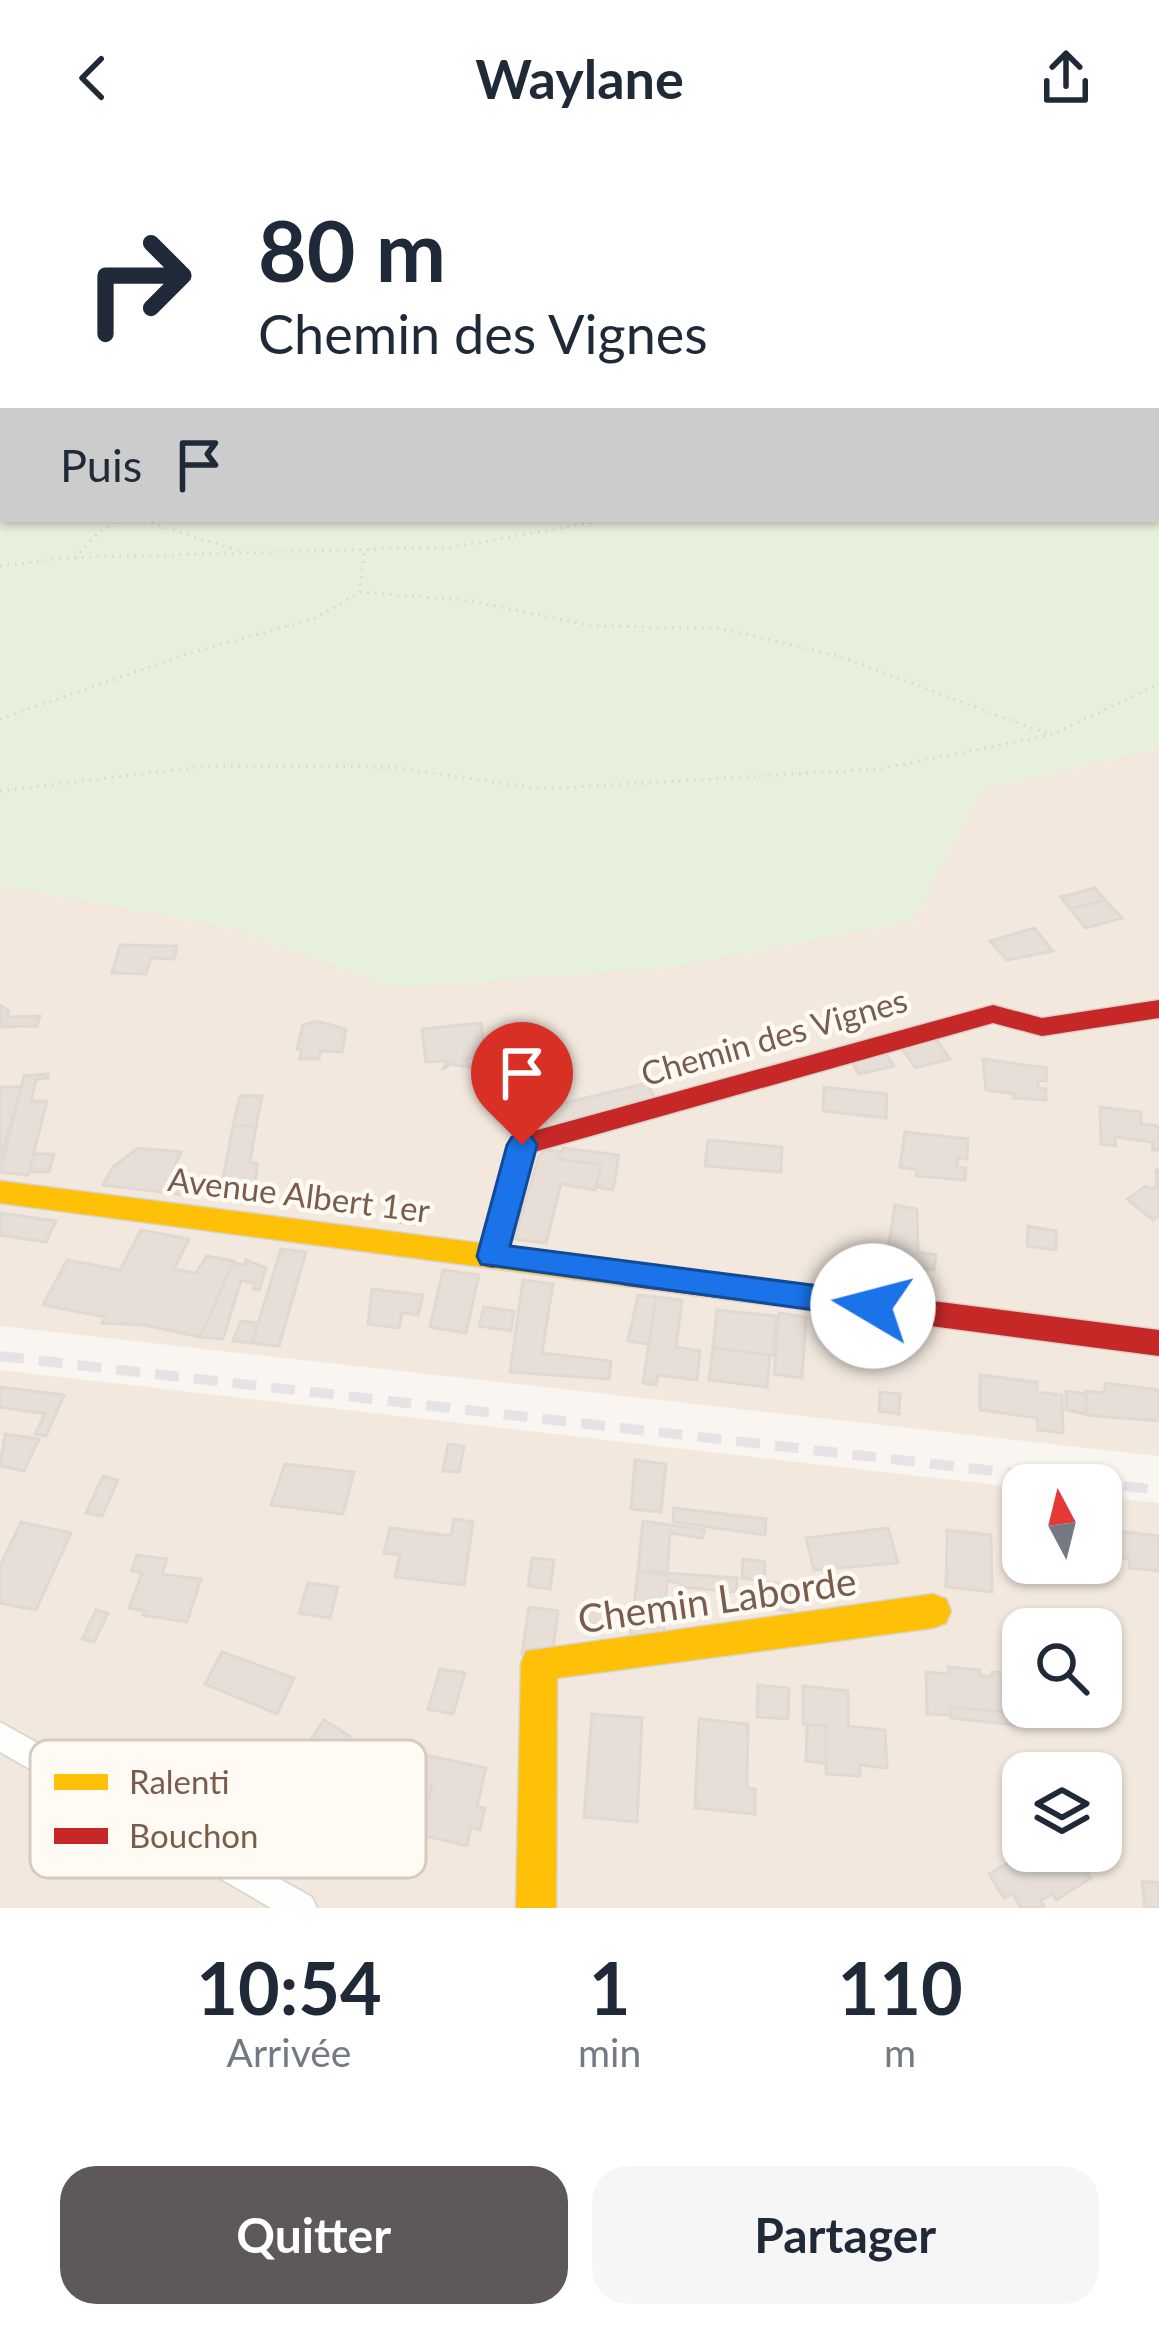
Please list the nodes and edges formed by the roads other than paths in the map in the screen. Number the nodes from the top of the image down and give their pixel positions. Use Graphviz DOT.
graph roads {
  1 [pos="1159,1010"];
  2 [pos="0,1192"];
  3 [pos="492,1256"];
  4 [pos="1159,1343"];
  5 [pos="933,1611"];
  6 [pos="0,1736"];
  7 [pos="30,1753"];
  8 [pos="248,1878"];
  9 [pos="301,1908"];
  10 [pos="536,1908"];
  1 -- 3 [label="street, Chemin des Vignes"];
  2 -- 3 [label="street, Avenue Albert 1er"];
  3 -- 4 [label="street, Avenue Albert 1er"];
  5 -- 10 [label="street, Chemin Laborde"];
  6 -- 7 [label="street"];
  8 -- 9 [label="street"];
}
